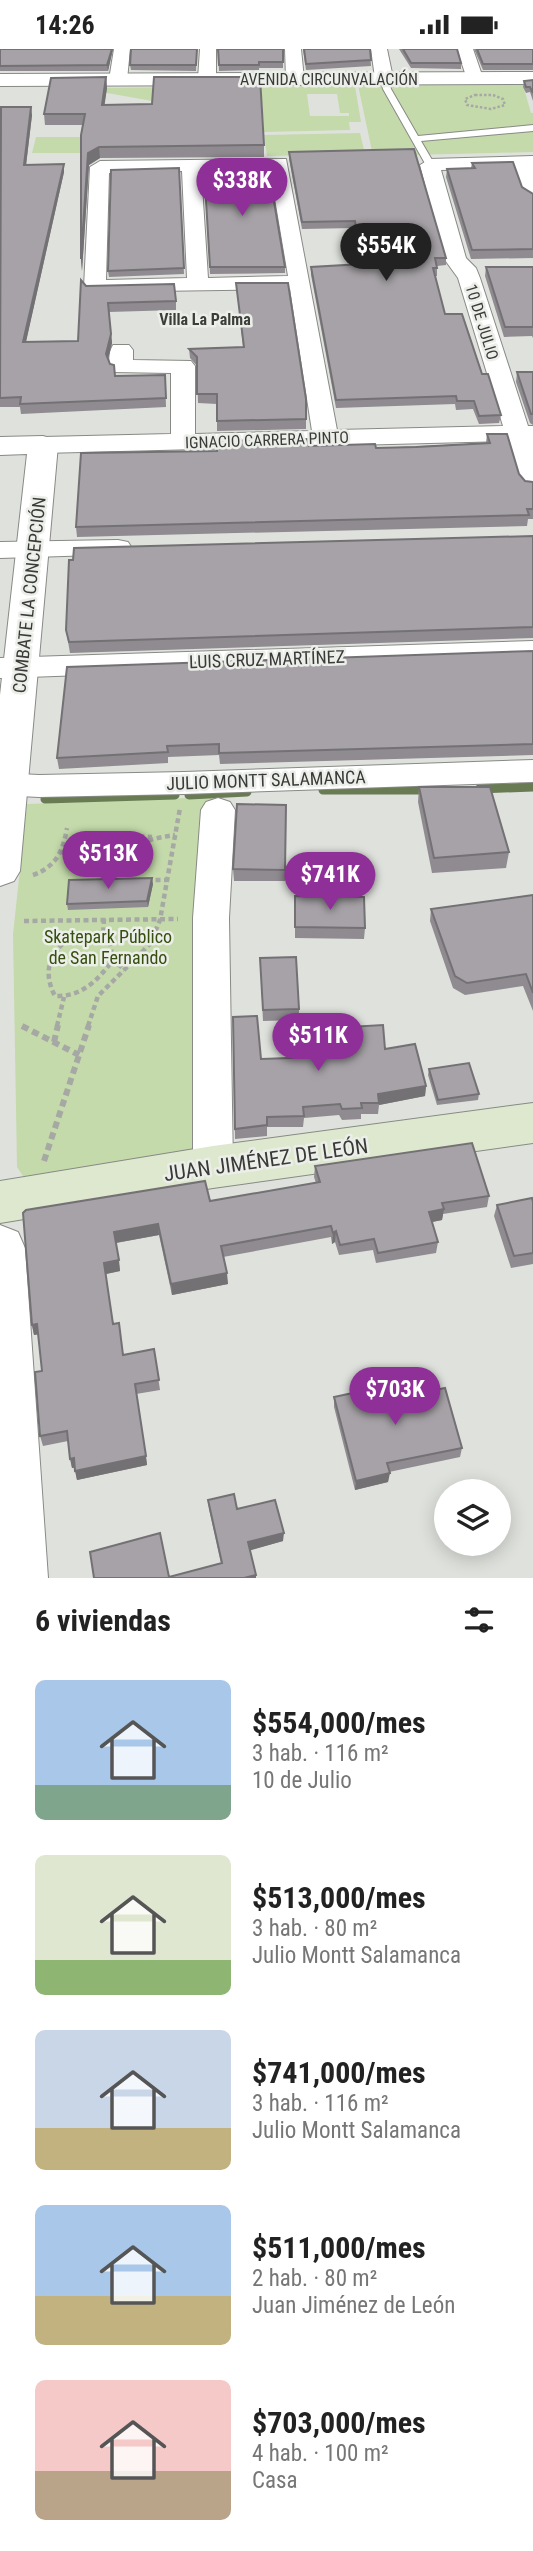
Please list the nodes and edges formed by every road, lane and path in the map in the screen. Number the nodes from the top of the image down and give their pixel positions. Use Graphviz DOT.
graph roads {
  1 [pos="122,49"];
  2 [pos="208,49"];
  3 [pos="293,49"];
  4 [pos="379,49"];
  5 [pos="465,49"];
  6 [pos="384,78"];
  7 [pos="533,78"];
  8 [pos="207,79"];
  9 [pos="295,79"];
  10 [pos="0,80"];
  11 [pos="118,80"];
  12 [pos="479,86"];
  13 [pos="533,128"];
  14 [pos="414,139"];
  15 [pos="527,162"];
  16 [pos="191,165"];
  17 [pos="430,165"];
  18 [pos="533,195"];
  19 [pos="465,268"];
  20 [pos="492,268"];
  21 [pos="298,282"];
  22 [pos="198,284"];
  23 [pos="121,350"];
  24 [pos="525,433"];
  25 [pos="326,438"];
  26 [pos="183,442"];
  27 [pos="43,445"];
  28 [pos="0,446"];
  29 [pos="533,482"];
  30 [pos="149,547"];
  31 [pos="16,549"];
  32 [pos="533,650"];
  33 [pos="11,668"];
  34 [pos="533,771"];
  35 [pos="4,784"];
  36 [pos="182,802"];
  37 [pos="218,810"];
  38 [pos="67,828"];
  39 [pos="175,835"];
  40 [pos="157,838"];
  41 [pos="63,849"];
  42 [pos="115,859"];
  43 [pos="15,874"];
  44 [pos="167,880"];
  45 [pos="124,881"];
  46 [pos="135,881"];
  47 [pos="211,918"];
  48 [pos="104,919"];
  49 [pos="160,920"];
  50 [pos="24,921"];
  51 [pos="77,935"];
  52 [pos="113,960"];
  53 [pos="125,969"];
  54 [pos="64,997"];
  55 [pos="22,1026"];
  56 [pos="54,1042"];
  57 [pos="79,1055"];
  58 [pos="533,1123"];
  59 [pos="213,1167"];
  60 [pos="17,1199"];
  61 [pos="0,1248"];
  62 [pos="7,1485"];
  63 [pos="19,1578"];
  1 -- 11 [label="street"];
  2 -- 8 [label="street"];
  3 -- 9 [label="street"];
  4 -- 6 [label="street"];
  5 -- 12 [label="street"];
  6 -- 9 [label="street, AVENIDA CIRCUNVALACIÓN"];
  6 -- 12 [label="street, AVENIDA CIRCUNVALACIÓN"];
  6 -- 14 [label="lane"];
  7 -- 12 [label="street, AVENIDA CIRCUNVALACIÓN"];
  8 -- 9 [label="street, AVENIDA CIRCUNVALACIÓN"];
  8 -- 11 [label="street, AVENIDA CIRCUNVALACIÓN"];
  10 -- 11 [label="street, AVENIDA CIRCUNVALACIÓN"];
  12 -- 12 [label="path"];
  13 -- 14 [label="lane"];
  14 -- 17 [label="lane"];
  15 -- 17 [label="street"];
  15 -- 18 [label="street"];
  16 -- 21 [label="street"];
  16 -- 22 [label="street"];
  16 -- 22 [label="street"];
  17 -- 19 [label="street, 10 DE JULIO"];
  19 -- 20 [label="street"];
  19 -- 24 [label="street, 10 DE JULIO"];
  21 -- 22 [label="street"];
  21 -- 25 [label="street"];
  23 -- 26 [label="street"];
  24 -- 25 [label="street, IGNACIO CARRERA PINTO"];
  24 -- 29 [label="street, 10 DE JULIO"];
  25 -- 26 [label="street, IGNACIO CARRERA PINTO"];
  26 -- 27 [label="street, IGNACIO CARRERA PINTO"];
  27 -- 28 [label="street, IGNACIO CARRERA PINTO"];
  27 -- 31 [label="street, COMBATE LA CONCEPCIÓN"];
  30 -- 31 [label="street"];
  31 -- 33 [label="street, COMBATE LA CONCEPCIÓN"];
  32 -- 33 [label="street, LUIS CRUZ MARTÍNEZ"];
  33 -- 35 [label="street, COMBATE LA CONCEPCIÓN"];
  34 -- 35 [label="street, JULIO MONTT SALAMANCA"];
  35 -- 43 [label="street, COMBATE LA CONCEPCIÓN"];
  36 -- 39 [label="path"];
  37 -- 47 [label="street"];
  38 -- 41 [label="path"];
  39 -- 40 [label="path"];
  39 -- 44 [label="path"];
  40 -- 41 [label="path"];
  40 -- 42 [label="path"];
  41 -- 42 [label="path"];
  41 -- 43 [label="path"];
  42 -- 45 [label="path"];
  44 -- 46 [label="path"];
  44 -- 49 [label="path"];
  47 -- 49 [label="path"];
  47 -- 59 [label="street"];
  48 -- 49 [label="path"];
  48 -- 50 [label="path"];
  48 -- 52 [label="path"];
  49 -- 53 [label="path"];
  51 -- 54 [label="path"];
  52 -- 53 [label="path"];
  52 -- 54 [label="path"];
  53 -- 57 [label="path"];
  54 -- 56 [label="path"];
  55 -- 56 [label="path"];
  56 -- 57 [label="path"];
  57 -- 60 [label="path"];
  58 -- 59 [label="main road, JUAN JIMÉNEZ DE LEÓN"];
  59 -- 60 [label="main road, JUAN JIMÉNEZ DE LEÓN"];
  61 -- 62 [label="street"];
  62 -- 63 [label="street"];
}
